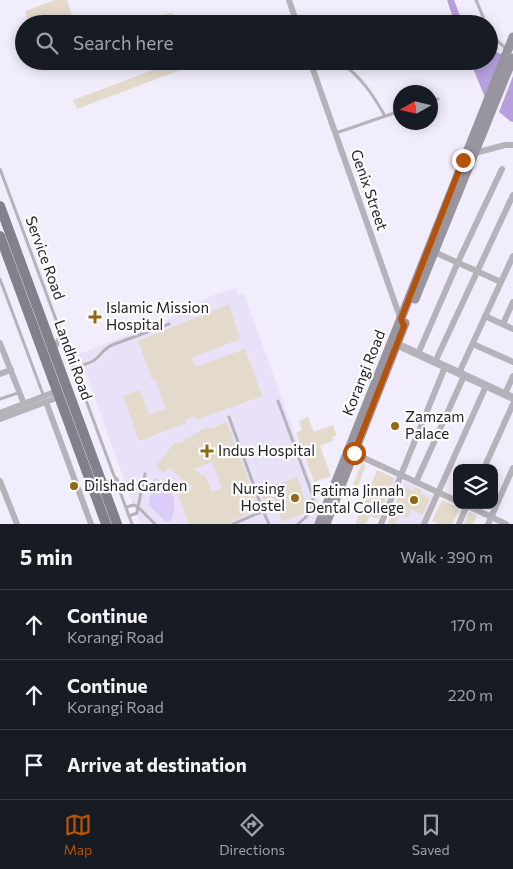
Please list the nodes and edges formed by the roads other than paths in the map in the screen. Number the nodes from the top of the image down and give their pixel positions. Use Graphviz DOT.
graph roads {
  1 [pos="289,0"];
  2 [pos="476,0"];
  3 [pos="294,15"];
  4 [pos="482,15"];
  5 [pos="513,37"];
  6 [pos="498,42"];
  7 [pos="510,56"];
  8 [pos="313,70"];
  9 [pos="349,70"];
  10 [pos="487,111"];
  11 [pos="393,113"];
  12 [pos="385,116"];
  13 [pos="336,133"];
  14 [pos="513,145"];
  15 [pos="475,153"];
  16 [pos="467,162"];
  17 [pos="0,169"];
  18 [pos="502,169"];
  19 [pos="513,195"];
  20 [pos="0,206"];
  21 [pos="0,236"];
  22 [pos="434,252"];
  23 [pos="513,256"];
  24 [pos="458,262"];
  25 [pos="477,271"];
  26 [pos="0,279"];
  27 [pos="501,282"];
  28 [pos="513,302"];
  29 [pos="485,316"];
  30 [pos="402,322"];
  31 [pos="169,324"];
  32 [pos="503,324"];
  33 [pos="513,329"];
  34 [pos="62,336"];
  35 [pos="0,343"];
  36 [pos="394,343"];
  37 [pos="473,344"];
  38 [pos="53,349"];
  39 [pos="2,351"];
  40 [pos="418,354"];
  41 [pos="435,362"];
  42 [pos="513,362"];
  43 [pos="445,367"];
  44 [pos="74,368"];
  45 [pos="11,370"];
  46 [pos="0,374"];
  47 [pos="461,374"];
  48 [pos="513,376"];
  49 [pos="486,386"];
  50 [pos="19,392"];
  51 [pos="58,394"];
  52 [pos="505,394"];
  53 [pos="513,398"];
  54 [pos="0,399"];
  55 [pos="45,399"];
  56 [pos="278,401"];
  57 [pos="24,404"];
  58 [pos="513,404"];
  59 [pos="0,412"];
  60 [pos="229,418"];
  61 [pos="0,419"];
  62 [pos="350,452"];
  63 [pos="486,464"];
  64 [pos="513,468"];
  65 [pos="145,474"];
  66 [pos="401,476"];
  67 [pos="116,480"];
  68 [pos="0,481"];
  69 [pos="416,482"];
  70 [pos="103,486"];
  71 [pos="438,492"];
  72 [pos="3,498"];
  73 [pos="453,499"];
  74 [pos="126,507"];
  75 [pos="138,508"];
  76 [pos="465,509"];
  77 [pos="472,509"];
  78 [pos="263,511"];
  79 [pos="129,516"];
  80 [pos="489,521"];
  81 [pos="17,524"];
  82 [pos="91,524"];
  83 [pos="106,524"];
  84 [pos="117,524"];
  85 [pos="132,524"];
  86 [pos="155,524"];
  87 [pos="233,524"];
  88 [pos="269,524"];
  89 [pos="298,524"];
  90 [pos="319,524"];
  91 [pos="326,524"];
  92 [pos="382,524"];
  93 [pos="424,524"];
  94 [pos="459,524"];
  95 [pos="506,524"];
  1 -- 3 [label="street"];
  2 -- 4 [label="lane"];
  5 -- 7 [label="main road, Korangi Road"];
  6 -- 7 [label="lane"];
  7 -- 10 [label="main road, Korangi Road"];
  8 -- 13 [label="street, Genix Street"];
  9 -- 12 [label="lane"];
  10 -- 15 [label="main road, Korangi Road"];
  10 -- 16 [label="main road, Korangi Road"];
  11 -- 12 [label="lane"];
  12 -- 13 [label="lane"];
  13 -- 30 [label="street, Genix Street"];
  14 -- 15 [label="street"];
  15 -- 16 [label="main road, Korangi Road"];
  16 -- 22 [label="main road, Korangi Road"];
  16 -- 30 [label="main road, Korangi Road"];
  17 -- 34 [label="lane, Service Road"];
  18 -- 24 [label="street"];
  19 -- 25 [label="street"];
  20 -- 38 [label="main road, Landhi Road"];
  21 -- 51 [label="main road, Landhi Road"];
  22 -- 24 [label="street"];
  22 -- 30 [label="main road, Korangi Road"];
  23 -- 27 [label="street"];
  24 -- 25 [label="street"];
  24 -- 40 [label="street"];
  25 -- 27 [label="street"];
  25 -- 41 [label="street"];
  26 -- 55 [label="lane"];
  27 -- 29 [label="street"];
  28 -- 32 [label="street"];
  29 -- 32 [label="street"];
  29 -- 37 [label="street"];
  30 -- 36 [label="main road, Korangi Road"];
  31 -- 44 [label="lane"];
  32 -- 33 [label="street"];
  34 -- 38 [label="street"];
  34 -- 44 [label="lane, Service Road"];
  35 -- 39 [label="street"];
  36 -- 40 [label="street"];
  36 -- 62 [label="main road, Korangi Road"];
  37 -- 42 [label="street"];
  37 -- 47 [label="street"];
  38 -- 70 [label="main road, Landhi Road"];
  39 -- 45 [label="street"];
  40 -- 41 [label="street"];
  41 -- 43 [label="street"];
  43 -- 47 [label="street"];
  43 -- 66 [label="street"];
  44 -- 67 [label="lane, Service Road"];
  45 -- 46 [label="street"];
  45 -- 50 [label="street"];
  47 -- 49 [label="street"];
  47 -- 69 [label="street"];
  48 -- 52 [label="street"];
  49 -- 52 [label="street"];
  49 -- 71 [label="street"];
  50 -- 54 [label="lane"];
  50 -- 57 [label="street"];
  51 -- 55 [label="street"];
  51 -- 83 [label="main road, Landhi Road"];
  52 -- 53 [label="street"];
  55 -- 57 [label="street"];
  55 -- 61 [label="street"];
  55 -- 82 [label="street"];
  56 -- 89 [label="lane"];
  57 -- 59 [label="street"];
  58 -- 63 [label="street"];
  60 -- 78 [label="lane"];
  62 -- 66 [label="street"];
  62 -- 90 [label="main road, Korangi Road"];
  62 -- 91 [label="main road, Korangi Road"];
  64 -- 80 [label="street"];
  65 -- 75 [label="lane"];
  66 -- 69 [label="street"];
  66 -- 92 [label="street"];
  67 -- 70 [label="street"];
  67 -- 74 [label="lane, Service Road"];
  68 -- 72 [label="street"];
  69 -- 71 [label="street"];
  70 -- 84 [label="main road, Landhi Road"];
  71 -- 73 [label="street"];
  71 -- 93 [label="street"];
  72 -- 81 [label="street"];
  74 -- 75 [label="lane"];
  74 -- 79 [label="lane, Service Road"];
  75 -- 79 [label="lane"];
  75 -- 86 [label="lane"];
  76 -- 94 [label="street"];
  77 -- 80 [label="street"];
  78 -- 87 [label="lane"];
  78 -- 88 [label="lane"];
  79 -- 85 [label="lane, Service Road"];
  80 -- 95 [label="street"];
}
